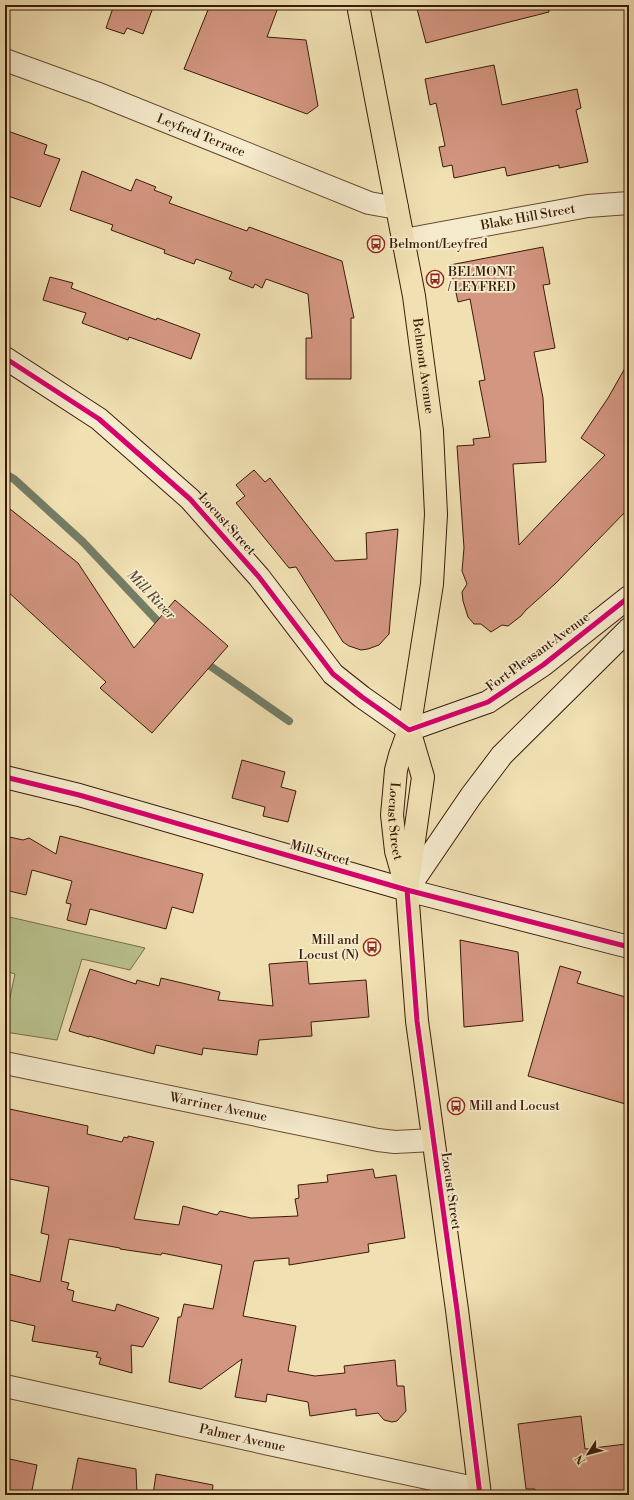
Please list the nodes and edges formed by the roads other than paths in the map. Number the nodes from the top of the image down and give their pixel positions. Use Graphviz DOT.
graph roads {
  1 [pos="358,5"];
  2 [pos="5,60"];
  3 [pos="629,203"];
  4 [pos="397,208"];
  5 [pos="404,240"];
  6 [pos="5,358"];
  7 [pos="629,597"];
  8 [pos="629,629"];
  9 [pos="409,730"];
  10 [pos="5,777"];
  11 [pos="407,890"];
  12 [pos="629,947"];
  13 [pos="5,1063"];
  14 [pos="433,1140"];
  15 [pos="5,1386"];
  16 [pos="480,1492"];
  1 -- 4 [label="main road, Belmont Avenue"];
  2 -- 4 [label="street, Leyfred Terrace"];
  3 -- 5 [label="street, Blake Hill Street"];
  4 -- 5 [label="main road, Belmont Avenue"];
  5 -- 9 [label="main road, Belmont Avenue"];
  6 -- 9 [label="street, Locust Street"];
  7 -- 9 [label="street, Fort Pleasant Avenue"];
  8 -- 11 [label="street"];
  9 -- 11 [label="main road, Locust Street"];
  10 -- 11 [label="street, Mill Street"];
  11 -- 12 [label="street, Mill Street"];
  11 -- 14 [label="main road, Locust Street"];
  13 -- 14 [label="street, Warriner Avenue"];
  14 -- 16 [label="main road, Locust Street"];
  15 -- 16 [label="street, Palmer Avenue"];
}
